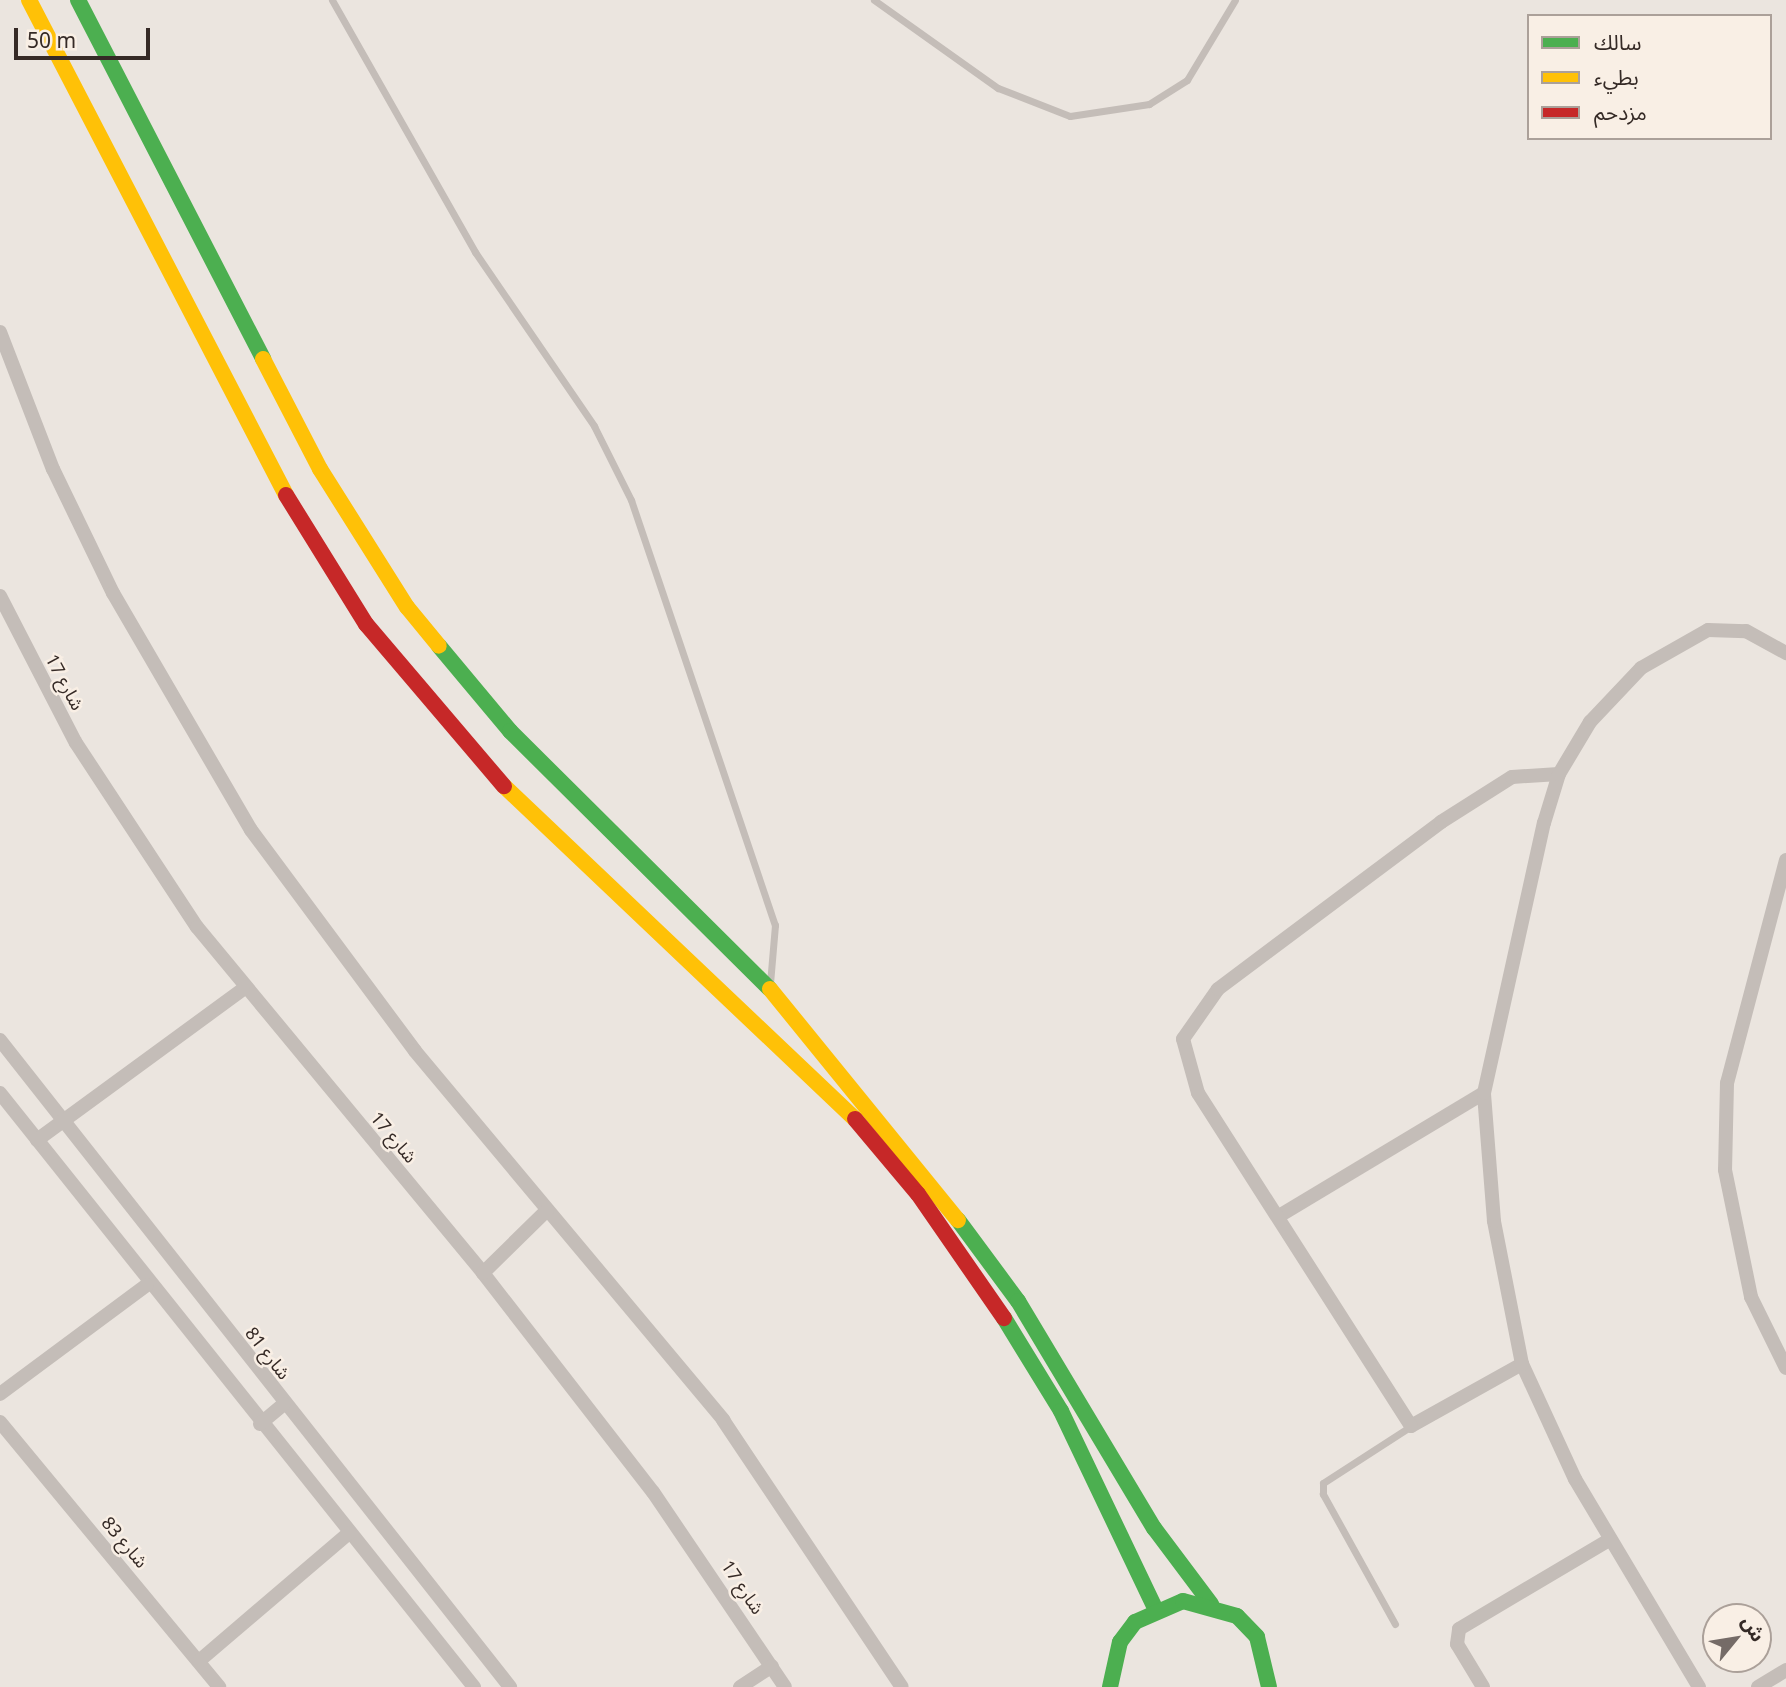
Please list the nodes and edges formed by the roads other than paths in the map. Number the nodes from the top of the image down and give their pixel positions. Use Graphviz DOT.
graph roads {
  1 [pos="29,0"];
  2 [pos="78,0"];
  3 [pos="332,0"];
  4 [pos="874,0"];
  5 [pos="1235,0"];
  6 [pos="0,332"];
  7 [pos="0,596"];
  8 [pos="1786,653"];
  9 [pos="1559,775"];
  10 [pos="1786,860"];
  11 [pos="769,988"];
  12 [pos="243,989"];
  13 [pos="0,1040"];
  14 [pos="0,1093"];
  15 [pos="1484,1093"];
  16 [pos="62,1120"];
  17 [pos="37,1140"];
  18 [pos="547,1210"];
  19 [pos="1279,1216"];
  20 [pos="483,1273"];
  21 [pos="147,1285"];
  22 [pos="1522,1364"];
  23 [pos="1786,1368"];
  24 [pos="0,1394"];
  25 [pos="284,1404"];
  26 [pos="0,1422"];
  27 [pos="260,1424"];
  28 [pos="1410,1426"];
  29 [pos="349,1533"];
  30 [pos="1609,1540"];
  31 [pos="1211,1604"];
  32 [pos="1156,1608"];
  33 [pos="1395,1625"];
  34 [pos="199,1661"];
  35 [pos="772,1666"];
  36 [pos="1786,1670"];
  37 [pos="219,1687"];
  38 [pos="474,1687"];
  39 [pos="510,1687"];
  40 [pos="740,1687"];
  41 [pos="785,1687"];
  42 [pos="902,1687"];
  43 [pos="1110,1687"];
  44 [pos="1269,1687"];
  45 [pos="1483,1687"];
  46 [pos="1699,1687"];
  47 [pos="1758,1687"];
  1 -- 32 [label="main road"];
  2 -- 11 [label="main road"];
  3 -- 11 [label="lane"];
  4 -- 5 [label="lane"];
  6 -- 18 [label="street"];
  7 -- 12 [label="street, شارع 17"];
  8 -- 9 [label="street"];
  9 -- 15 [label="street"];
  9 -- 19 [label="street"];
  10 -- 23 [label="street"];
  11 -- 31 [label="main road"];
  12 -- 16 [label="street"];
  12 -- 20 [label="street, شارع 17"];
  13 -- 16 [label="street, شارع 81"];
  14 -- 17 [label="street"];
  15 -- 19 [label="street"];
  15 -- 22 [label="street"];
  16 -- 17 [label="street"];
  16 -- 25 [label="street, شارع 81"];
  17 -- 21 [label="street"];
  18 -- 20 [label="street"];
  18 -- 42 [label="street"];
  19 -- 28 [label="street"];
  20 -- 35 [label="street, شارع 17"];
  21 -- 24 [label="street"];
  21 -- 27 [label="street"];
  22 -- 28 [label="street"];
  22 -- 30 [label="street"];
  25 -- 27 [label="street"];
  25 -- 39 [label="street, شارع 81"];
  26 -- 34 [label="street, شارع 83"];
  27 -- 29 [label="street"];
  28 -- 33 [label="lane"];
  29 -- 34 [label="street"];
  29 -- 38 [label="street"];
  30 -- 45 [label="street"];
  30 -- 46 [label="street"];
  31 -- 32 [label="main road"];
  31 -- 44 [label="main road"];
  32 -- 43 [label="main road"];
  34 -- 37 [label="street, شارع 83"];
  35 -- 40 [label="street"];
  35 -- 41 [label="street, شارع 17"];
  36 -- 47 [label="street"];
}
